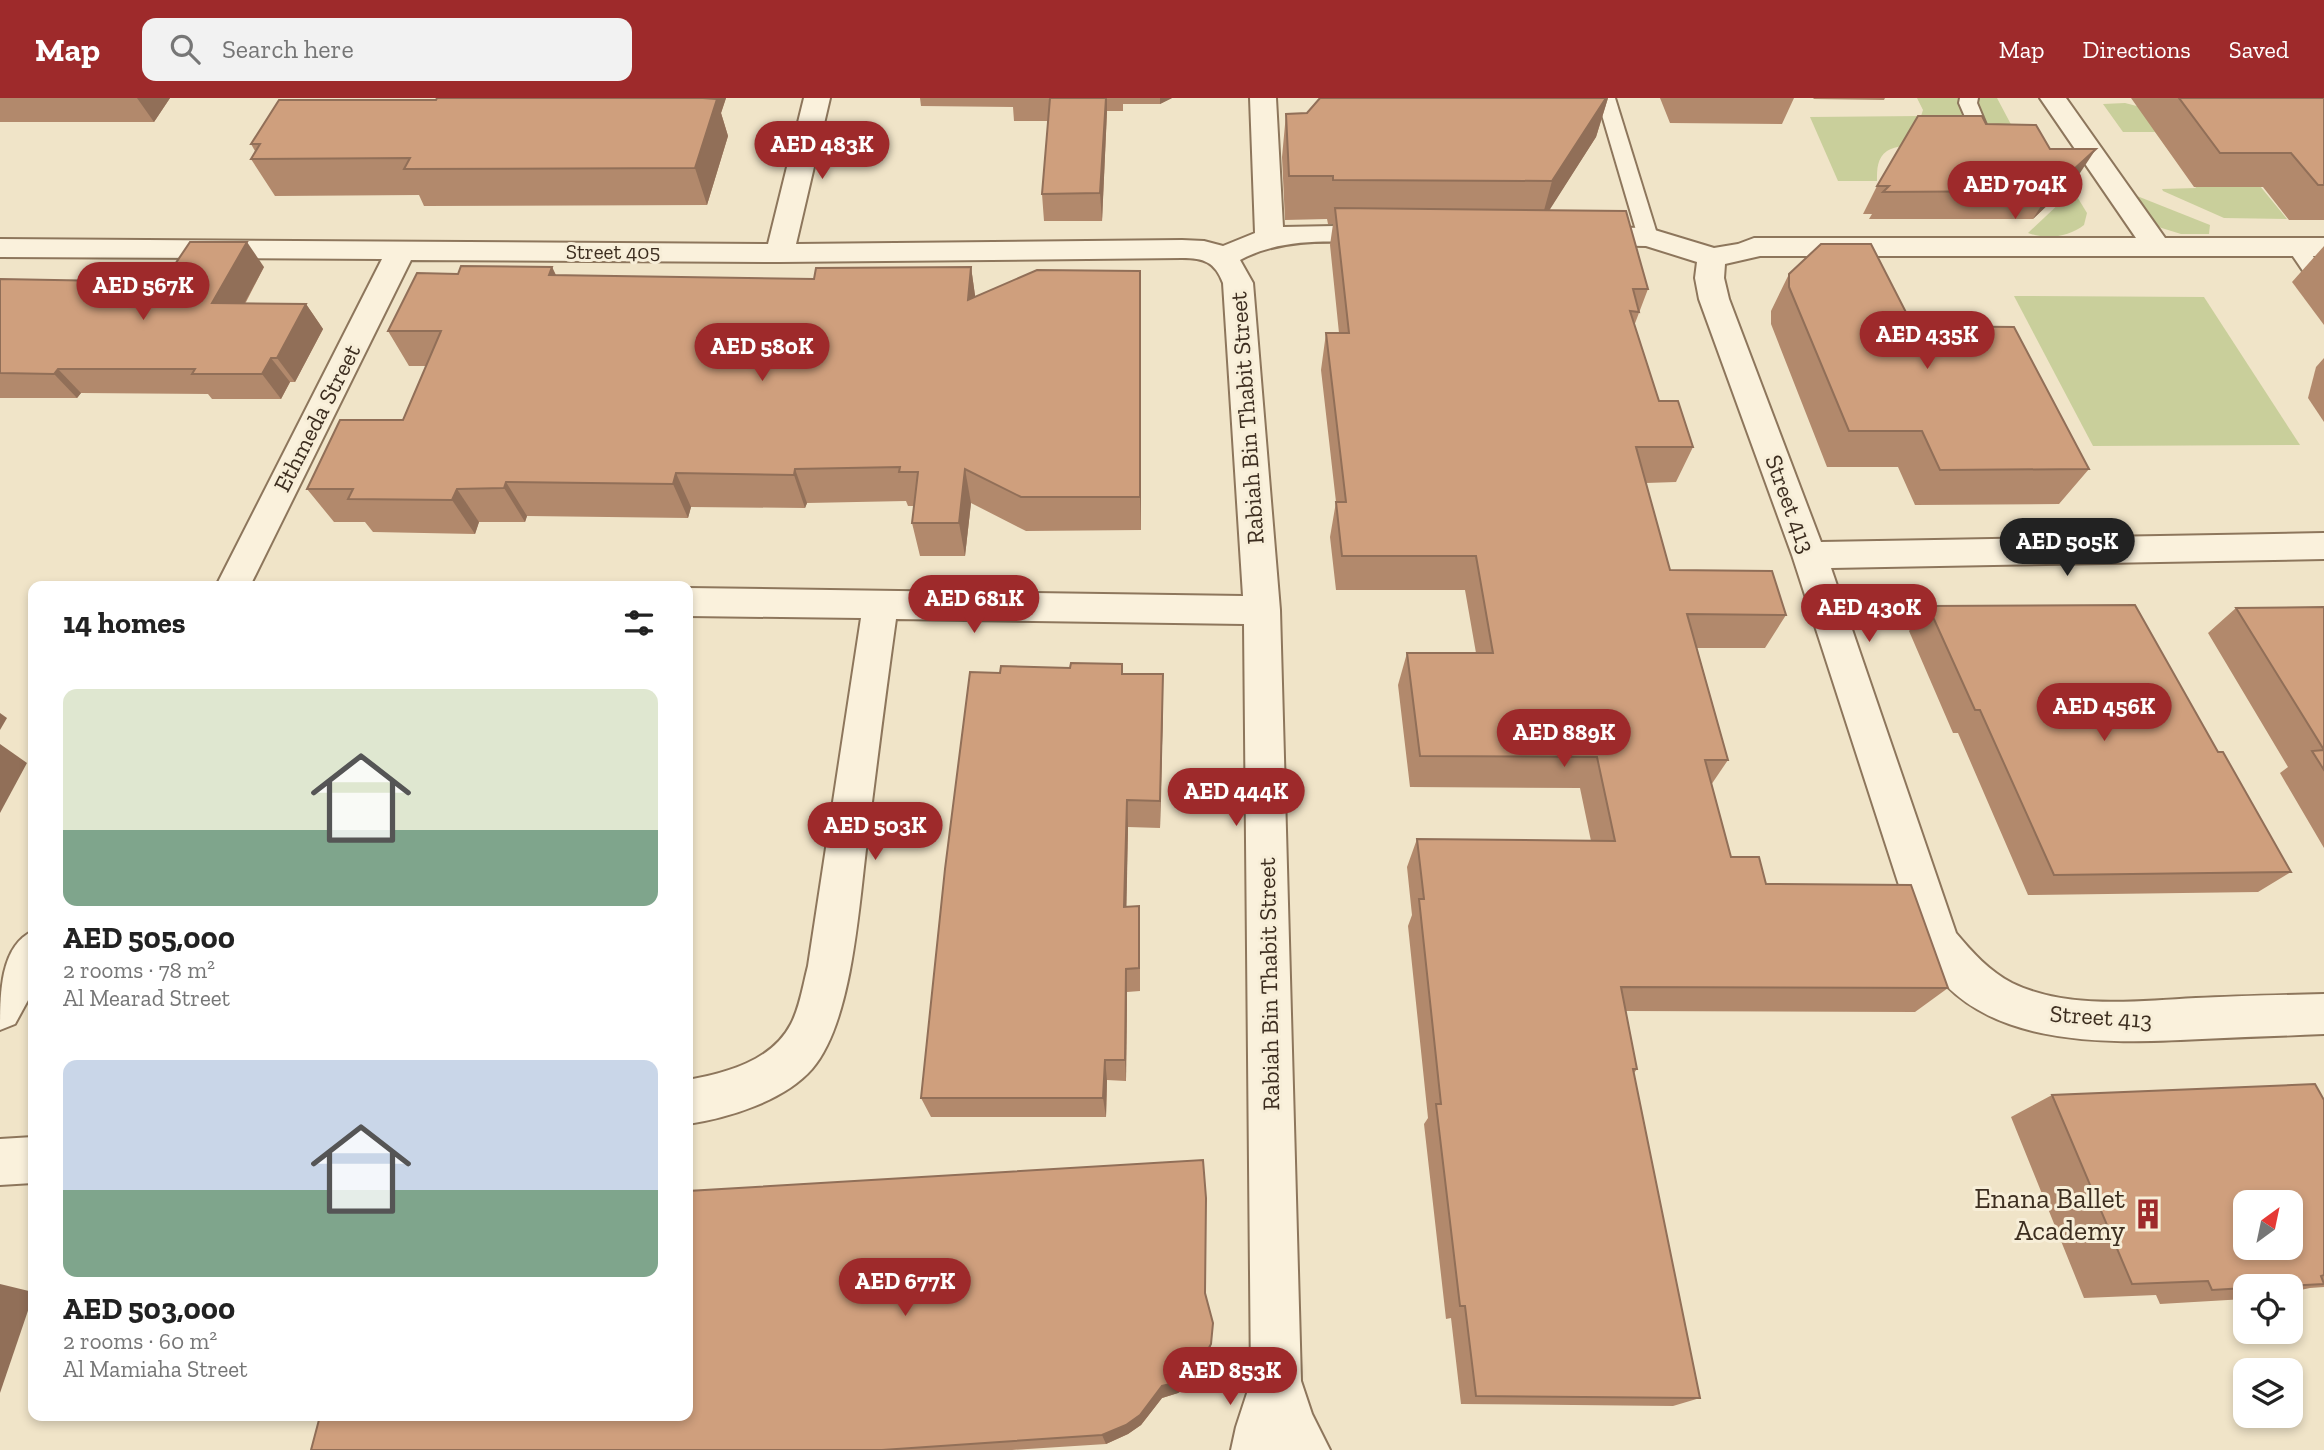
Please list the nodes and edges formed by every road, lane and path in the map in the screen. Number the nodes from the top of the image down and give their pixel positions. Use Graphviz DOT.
graph roads {
  1 [pos="817,98"];
  2 [pos="1262,98"];
  3 [pos="1606,98"];
  4 [pos="1969,98"];
  5 [pos="2053,98"];
  6 [pos="1963,133"];
  7 [pos="1416,235"];
  8 [pos="1269,236"];
  9 [pos="1553,236"];
  10 [pos="1648,237"];
  11 [pos="2155,245"];
  12 [pos="2296,246"];
  13 [pos="2324,247"];
  14 [pos="0,248"];
  15 [pos="401,251"];
  16 [pos="780,253"];
  17 [pos="1224,257"];
  18 [pos="1713,257"];
  19 [pos="2321,282"];
  20 [pos="2324,546"];
  21 [pos="1809,555"];
  22 [pos="236,581"];
  23 [pos="693,603"];
  24 [pos="880,606"];
  25 [pos="1262,610"];
  26 [pos="28,959"];
  27 [pos="0,1010"];
  28 [pos="2324,1014"];
  29 [pos="693,1101"];
  30 [pos="28,1160"];
  31 [pos="0,1163"];
  32 [pos="1276,1381"];
  33 [pos="1257,1450"];
  34 [pos="1304,1450"];
  1 -- 16 [label="street"];
  2 -- 8 [label="street"];
  3 -- 10 [label="lane"];
  4 -- 6 [label="lane"];
  5 -- 11 [label="street"];
  7 -- 8 [label="street"];
  8 -- 17 [label="street"];
  9 -- 10 [label="street"];
  10 -- 18 [label="street"];
  11 -- 12 [label="street"];
  11 -- 18 [label="street"];
  12 -- 13 [label="street"];
  12 -- 19 [label="lane"];
  14 -- 15 [label="street, Street 405"];
  15 -- 16 [label="street, Street 405"];
  15 -- 22 [label="street, Ethmeda Street"];
  16 -- 17 [label="street, Street 405"];
  17 -- 25 [label="street, Rabiah Bin Thabit Street"];
  18 -- 21 [label="street, Street 413"];
  20 -- 21 [label="street"];
  21 -- 28 [label="street, Street 413"];
  23 -- 24 [label="street"];
  24 -- 25 [label="street"];
  24 -- 29 [label="street"];
  25 -- 32 [label="street, Rabiah Bin Thabit Street"];
  26 -- 27 [label="street"];
  30 -- 31 [label="street"];
  32 -- 33 [label="street, Rabiah Bin Thabit Street"];
  32 -- 34 [label="street, Rabiah Bin Thabit Street"];
}
